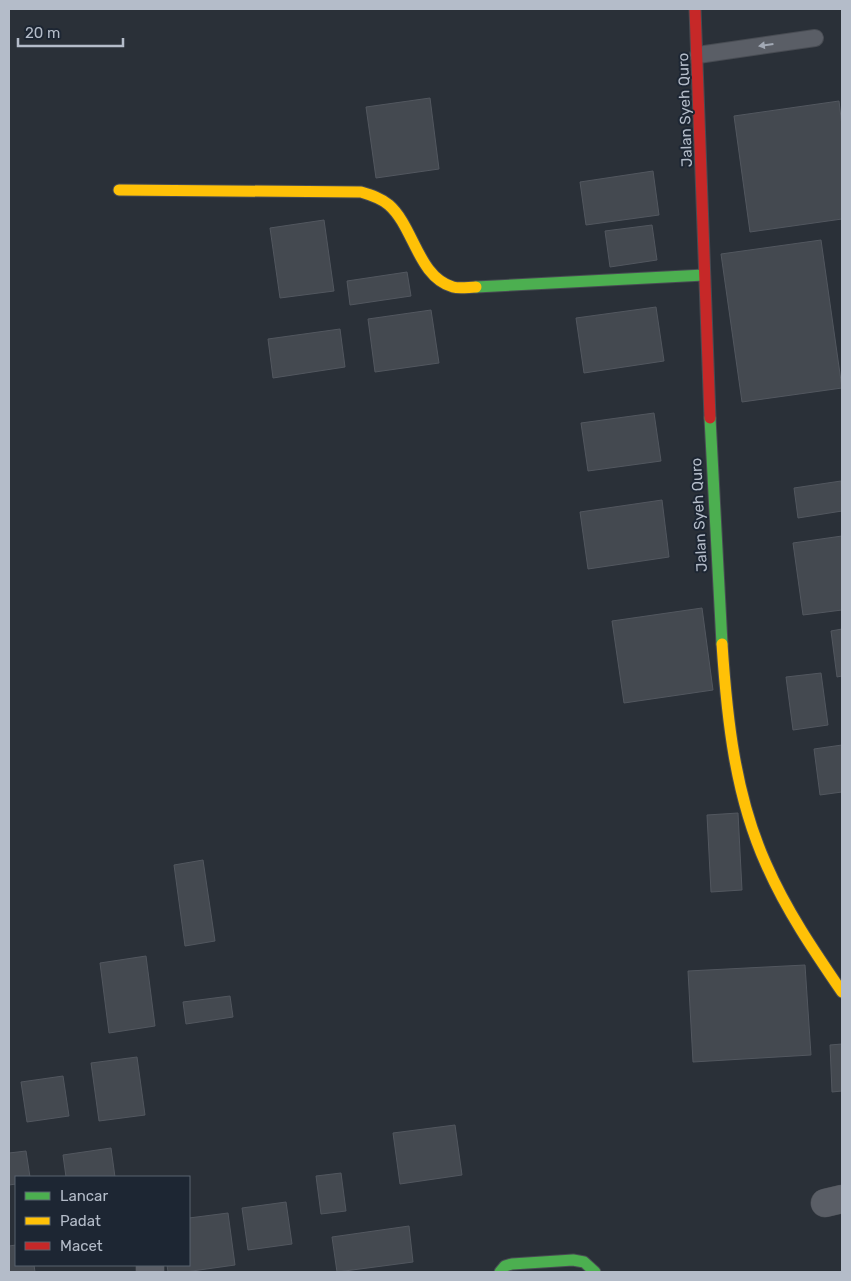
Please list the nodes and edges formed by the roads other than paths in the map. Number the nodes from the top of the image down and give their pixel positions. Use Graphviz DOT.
graph roads {
  1 [pos="696,9"];
  2 [pos="815,38"];
  3 [pos="698,55"];
  4 [pos="119,190"];
  5 [pos="704,275"];
  6 [pos="842,992"];
  7 [pos="500,1272"];
  8 [pos="595,1272"];
  1 -- 3 [label="main road, Jalan Syeh Quro"];
  2 -- 3 [label="lane, one-way"];
  3 -- 5 [label="main road, Jalan Syeh Quro"];
  4 -- 5 [label="main road"];
  5 -- 6 [label="main road, Jalan Syeh Quro"];
  7 -- 8 [label="main road"];
}
